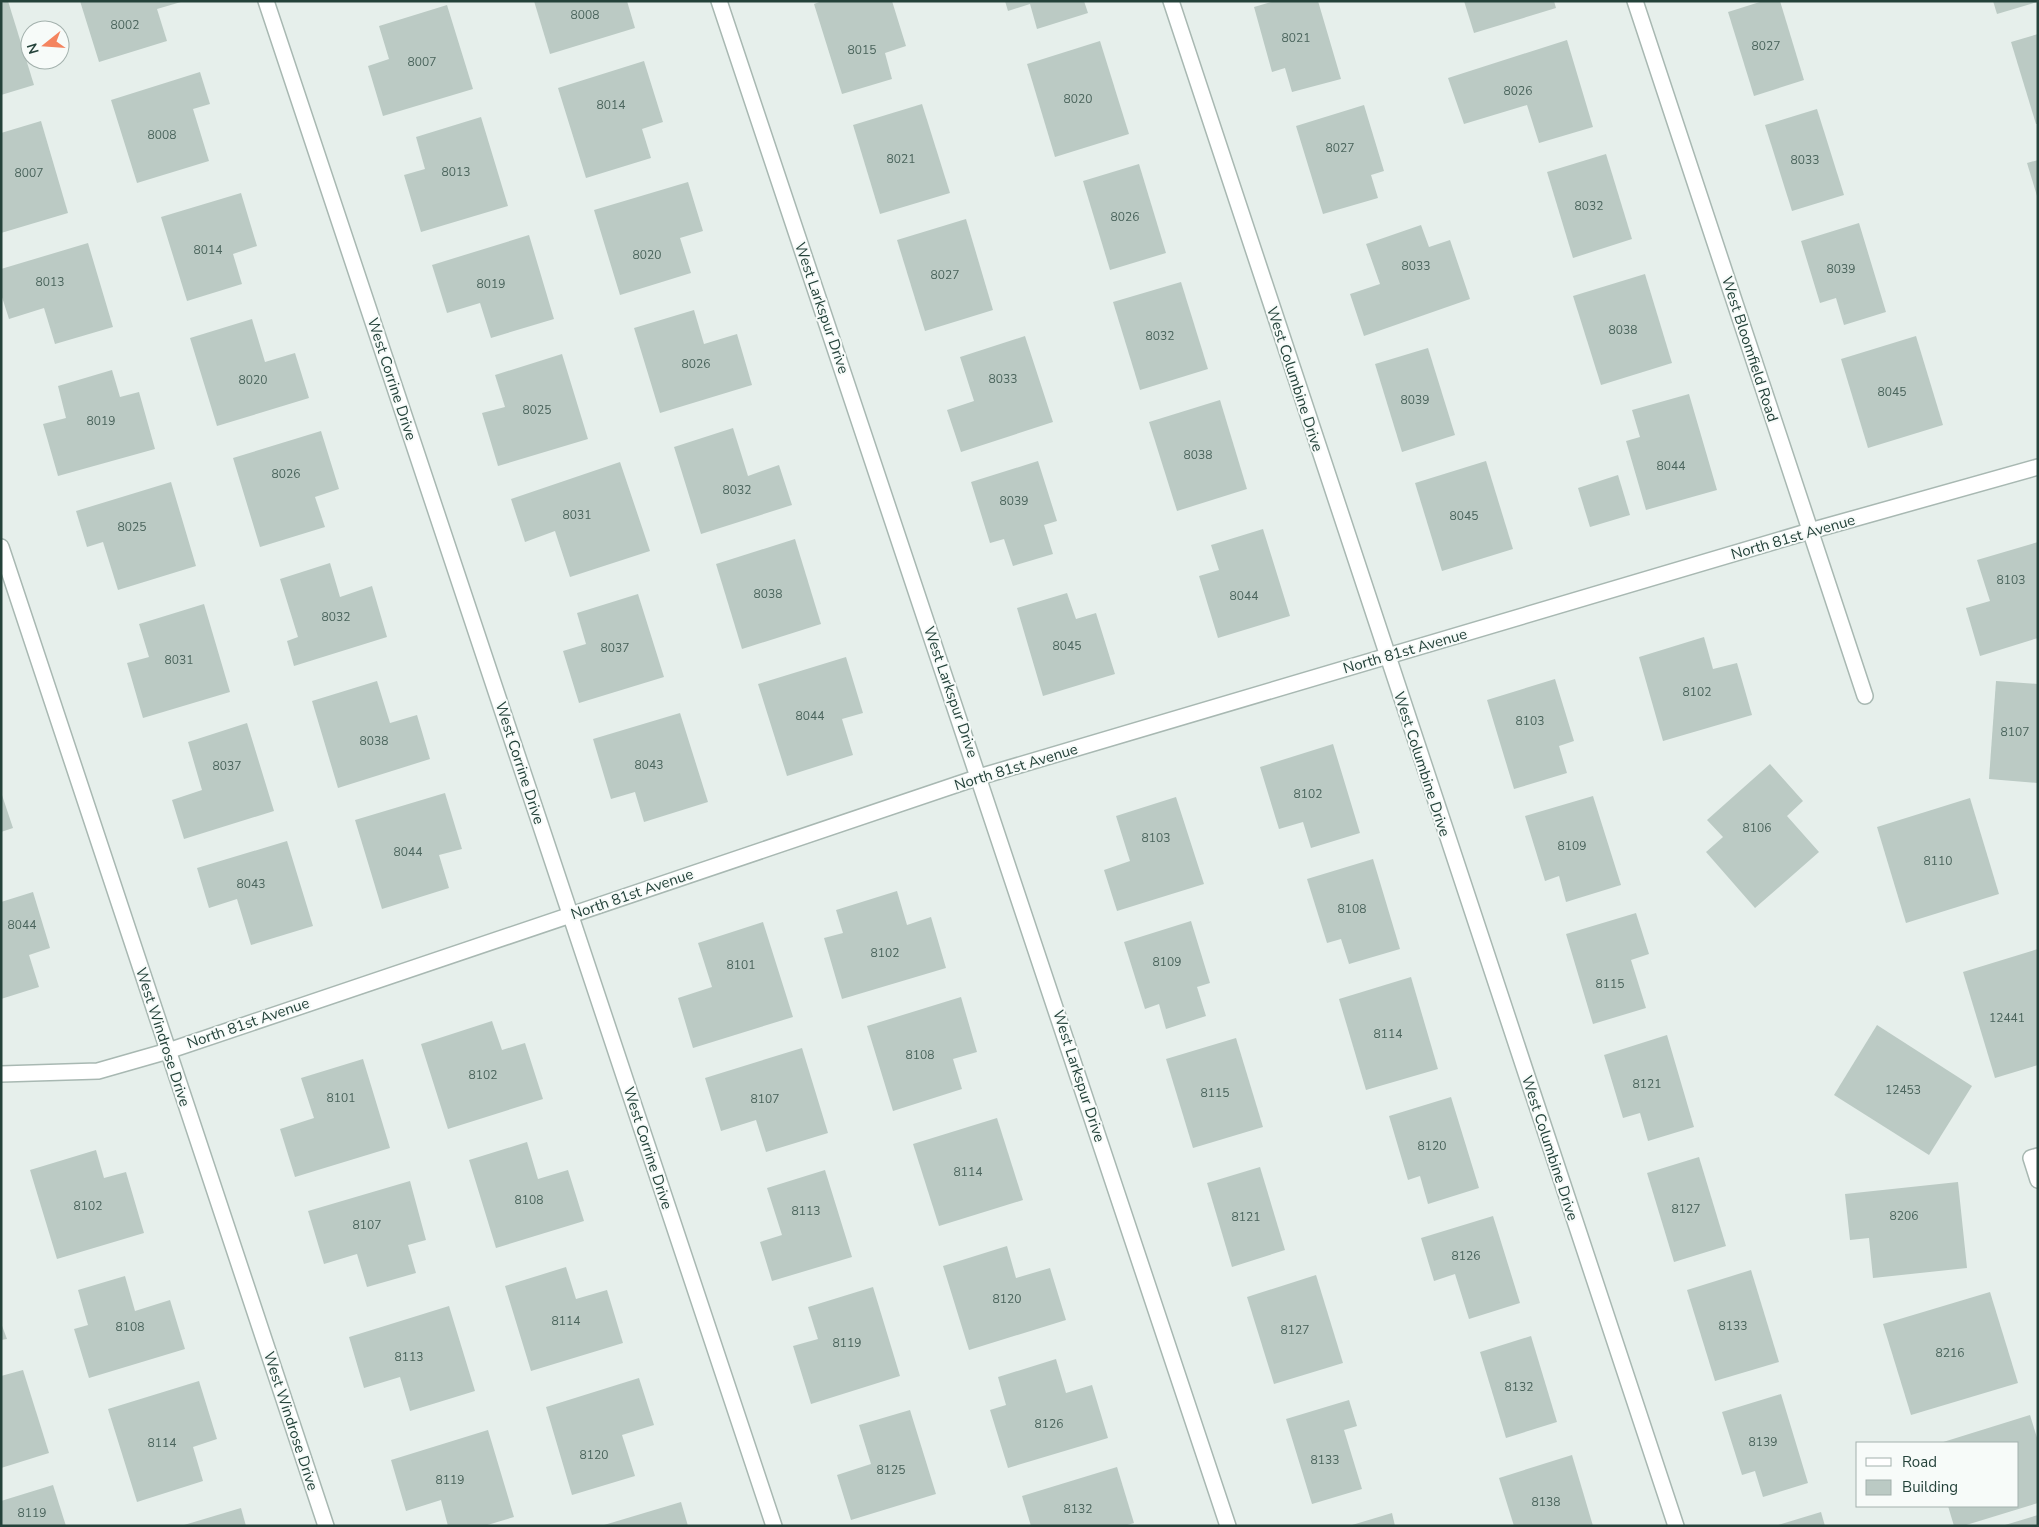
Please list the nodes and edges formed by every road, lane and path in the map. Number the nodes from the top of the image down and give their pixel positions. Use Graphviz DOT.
graph roads {
  1 [pos="266,1"];
  2 [pos="719,1"];
  3 [pos="1170,1"];
  4 [pos="1635,1"];
  5 [pos="2038,467"];
  6 [pos="1810,532"];
  7 [pos="1,547"];
  8 [pos="1387,656"];
  9 [pos="1865,696"];
  10 [pos="979,777"];
  11 [pos="570,914"];
  12 [pos="168,1051"];
  13 [pos="1,1074"];
  14 [pos="2034,1157"];
  15 [pos="2038,1180"];
  16 [pos="326,1526"];
  17 [pos="774,1526"];
  18 [pos="1228,1526"];
  19 [pos="1676,1526"];
  1 -- 11 [label="street, West Corrine Drive"];
  2 -- 10 [label="street, West Larkspur Drive"];
  3 -- 8 [label="street, West Columbine Drive"];
  4 -- 6 [label="street, West Bloomfield Road"];
  5 -- 6 [label="street, North 81st Avenue"];
  6 -- 8 [label="street, North 81st Avenue"];
  6 -- 9 [label="street, West Bloomfield Road"];
  7 -- 12 [label="street, West Windrose Drive"];
  8 -- 10 [label="street, North 81st Avenue"];
  8 -- 19 [label="street, West Columbine Drive"];
  10 -- 11 [label="street, North 81st Avenue"];
  10 -- 18 [label="street, West Larkspur Drive"];
  11 -- 12 [label="street, North 81st Avenue"];
  11 -- 17 [label="street, West Corrine Drive"];
  12 -- 13 [label="street, North 81st Avenue"];
  12 -- 16 [label="street, West Windrose Drive"];
  14 -- 15 [label="street"];
}
